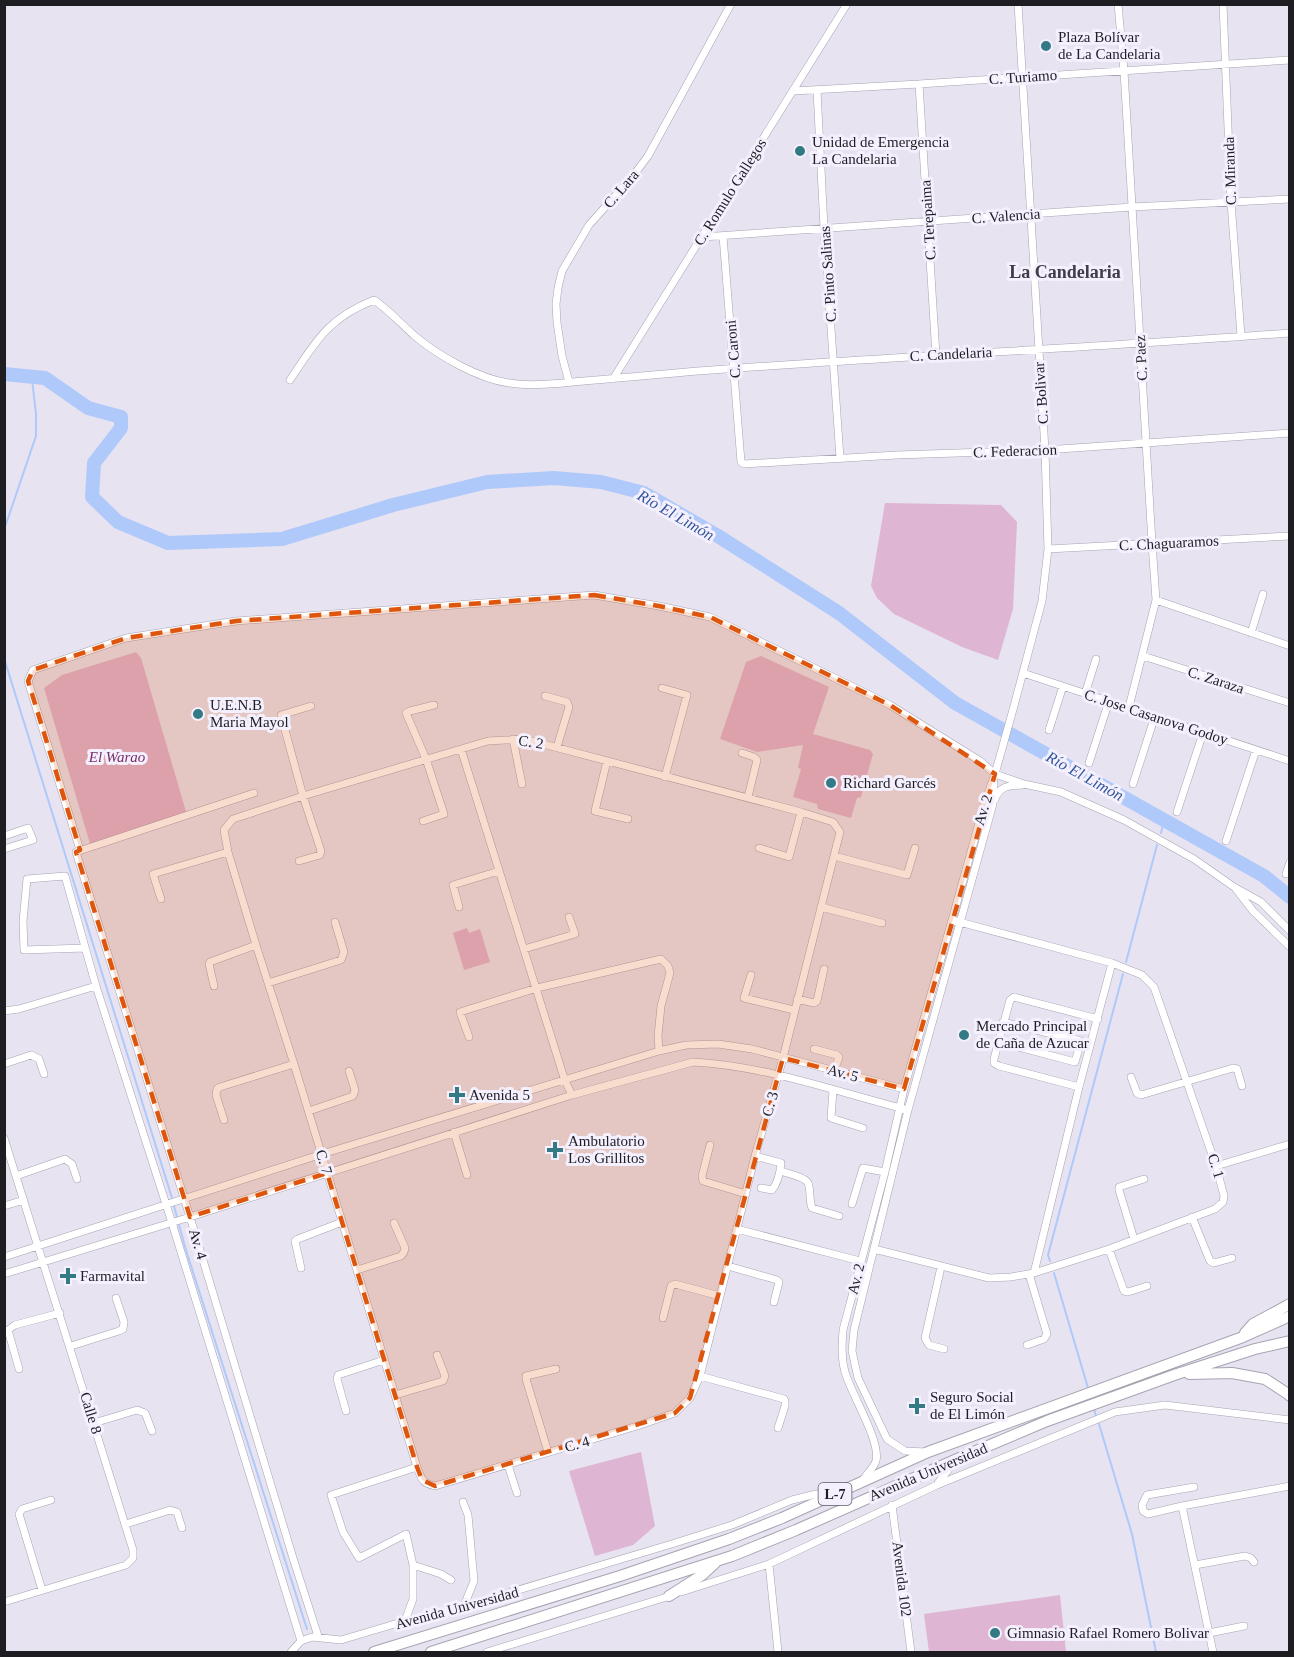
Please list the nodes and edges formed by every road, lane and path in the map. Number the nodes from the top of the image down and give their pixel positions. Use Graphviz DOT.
graph roads {
  1 [pos="731,4"];
  2 [pos="847,4"];
  3 [pos="1018,4"];
  4 [pos="1118,4"];
  5 [pos="1224,4"];
  6 [pos="1290,60"];
  7 [pos="1226,64"];
  8 [pos="1124,71"];
  9 [pos="1022,76"];
  10 [pos="919,84"];
  11 [pos="793,90"];
  12 [pos="817,90"];
  13 [pos="1290,199"];
  14 [pos="1231,202"];
  15 [pos="1132,207"];
  16 [pos="1030,215"];
  17 [pos="928,221"];
  18 [pos="824,228"];
  19 [pos="723,236"];
  20 [pos="702,237"];
  21 [pos="1290,333"];
  22 [pos="1241,336"];
  23 [pos="1140,343"];
  24 [pos="1038,350"];
  25 [pos="936,355"];
  26 [pos="834,361"];
  27 [pos="734,368"];
  28 [pos="613,379"];
  29 [pos="290,380"];
  30 [pos="569,382"];
  31 [pos="1290,433"];
  32 [pos="1146,443"];
  33 [pos="1045,450"];
  34 [pos="840,458"];
  35 [pos="741,462"];
  36 [pos="1290,536"];
  37 [pos="1152,543"];
  38 [pos="1048,549"];
  39 [pos="1263,594"];
  40 [pos="1156,600"];
  41 [pos="1251,633"];
  42 [pos="1290,646"];
  43 [pos="1143,656"];
  44 [pos="1096,659"];
  45 [pos="1023,673"];
  46 [pos="1063,686"];
  47 [pos="662,688"];
  48 [pos="1085,694"];
  49 [pos="545,696"];
  50 [pos="1109,701"];
  51 [pos="1290,703"];
  52 [pos="434,705"];
  53 [pos="311,706"];
  54 [pos="1129,707"];
  55 [pos="1155,716"];
  56 [pos="1049,730"];
  57 [pos="1203,733"];
  58 [pos="513,740"];
  59 [pos="557,747"];
  60 [pos="461,749"];
  61 [pos="1256,750"];
  62 [pos="742,753"];
  63 [pos="426,759"];
  64 [pos="607,761"];
  65 [pos="1290,761"];
  66 [pos="1089,763"];
  67 [pos="995,774"];
  68 [pos="665,777"];
  69 [pos="522,784"];
  70 [pos="1024,784"];
  71 [pos="1133,784"];
  72 [pos="254,793"];
  73 [pos="303,796"];
  74 [pos="748,797"];
  75 [pos="993,804"];
  76 [pos="801,812"];
  77 [pos="1177,812"];
  78 [pos="628,819"];
  79 [pos="423,821"];
  80 [pos="224,830"];
  81 [pos="840,832"];
  82 [pos="4,836"];
  83 [pos="1226,841"];
  84 [pos="759,848"];
  85 [pos="915,848"];
  86 [pos="4,849"];
  87 [pos="78,851"];
  88 [pos="228,852"];
  89 [pos="834,856"];
  90 [pos="299,861"];
  91 [pos="1290,862"];
  92 [pos="499,871"];
  93 [pos="1286,874"];
  94 [pos="1234,887"];
  95 [pos="161,899"];
  96 [pos="459,907"];
  97 [pos="821,907"];
  98 [pos="570,917"];
  99 [pos="952,920"];
  100 [pos="334,922"];
  101 [pos="882,922"];
  102 [pos="961,923"];
  103 [pos="1290,931"];
  104 [pos="256,945"];
  105 [pos="1290,947"];
  106 [pos="85,948"];
  107 [pos="524,950"];
  108 [pos="1112,963"];
  109 [pos="824,969"];
  110 [pos="751,975"];
  111 [pos="268,983"];
  112 [pos="96,986"];
  113 [pos="214,986"];
  114 [pos="537,988"];
  115 [pos="798,999"];
  116 [pos="794,1010"];
  117 [pos="4,1011"];
  118 [pos="1098,1019"];
  119 [pos="1004,1022"];
  120 [pos="469,1037"];
  121 [pos="999,1042"];
  122 [pos="814,1049"];
  123 [pos="659,1051"];
  124 [pos="783,1058"];
  125 [pos="4,1064"];
  126 [pos="294,1064"];
  127 [pos="349,1071"];
  128 [pos="834,1071"];
  129 [pos="44,1074"];
  130 [pos="779,1074"];
  131 [pos="1131,1077"];
  132 [pos="565,1081"];
  133 [pos="1187,1082"];
  134 [pos="1242,1086"];
  135 [pos="1079,1087"];
  136 [pos="904,1089"];
  137 [pos="833,1090"];
  138 [pos="572,1095"];
  139 [pos="899,1108"];
  140 [pos="908,1110"];
  141 [pos="309,1111"];
  142 [pos="224,1120"];
  143 [pos="862,1128"];
  144 [pos="454,1132"];
  145 [pos="4,1138"];
  146 [pos="1290,1144"];
  147 [pos="710,1145"];
  148 [pos="322,1154"];
  149 [pos="755,1156"];
  150 [pos="1216,1166"];
  151 [pos="780,1171"];
  152 [pos="885,1172"];
  153 [pos="327,1173"];
  154 [pos="467,1175"];
  155 [pos="16,1176"];
  156 [pos="77,1179"];
  157 [pos="1144,1179"];
  158 [pos="760,1188"];
  159 [pos="746,1194"];
  160 [pos="184,1198"];
  161 [pos="24,1200"];
  162 [pos="166,1204"];
  163 [pos="852,1204"];
  164 [pos="4,1206"];
  165 [pos="839,1216"];
  166 [pos="190,1217"];
  167 [pos="1192,1218"];
  168 [pos="342,1222"];
  169 [pos="172,1223"];
  170 [pos="394,1223"];
  171 [pos="737,1229"];
  172 [pos="1134,1239"];
  173 [pos="39,1246"];
  174 [pos="874,1249"];
  175 [pos="1109,1249"];
  176 [pos="4,1257"];
  177 [pos="1232,1258"];
  178 [pos="860,1261"];
  179 [pos="44,1262"];
  180 [pos="728,1266"];
  181 [pos="941,1267"];
  182 [pos="301,1268"];
  183 [pos="357,1270"];
  184 [pos="1032,1273"];
  185 [pos="4,1274"];
  186 [pos="1148,1286"];
  187 [pos="720,1296"];
  188 [pos="116,1298"];
  189 [pos="774,1302"];
  190 [pos="1290,1304"];
  191 [pos="60,1313"];
  192 [pos="1290,1316"];
  193 [pos="663,1318"];
  194 [pos="1242,1336"];
  195 [pos="1290,1341"];
  196 [pos="1027,1345"];
  197 [pos="71,1346"];
  198 [pos="944,1349"];
  199 [pos="437,1354"];
  200 [pos="384,1360"];
  201 [pos="19,1369"];
  202 [pos="556,1369"];
  203 [pos="1177,1374"];
  204 [pos="700,1376"];
  205 [pos="395,1395"];
  206 [pos="1290,1396"];
  207 [pos="346,1411"];
  208 [pos="1290,1420"];
  209 [pos="94,1423"];
  210 [pos="778,1428"];
  211 [pos="152,1431"];
  212 [pos="548,1452"];
  213 [pos="928,1452"];
  214 [pos="957,1459"];
  215 [pos="508,1465"];
  216 [pos="417,1467"];
  217 [pos="862,1480"];
  218 [pos="937,1485"];
  219 [pos="435,1486"];
  220 [pos="1290,1486"];
  221 [pos="1194,1487"];
  222 [pos="517,1493"];
  223 [pos="832,1496"];
  224 [pos="51,1500"];
  225 [pos="464,1502"];
  226 [pos="892,1505"];
  227 [pos="1182,1506"];
  228 [pos="126,1524"];
  229 [pos="182,1528"];
  230 [pos="718,1560"];
  231 [pos="1254,1562"];
  232 [pos="413,1564"];
  233 [pos="769,1564"];
  234 [pos="1195,1565"];
  235 [pos="451,1581"];
  236 [pos="42,1590"];
  237 [pos="669,1596"];
  238 [pos="4,1602"];
  239 [pos="463,1608"];
  240 [pos="405,1622"];
  241 [pos="1244,1626"];
  242 [pos="1209,1633"];
  243 [pos="318,1636"];
  244 [pos="301,1641"];
  245 [pos="291,1653"];
  246 [pos="374,1653"];
  247 [pos="431,1653"];
  248 [pos="487,1653"];
  249 [pos="778,1653"];
  250 [pos="911,1653"];
  251 [pos="1213,1653"];
  1 -- 30 [label="street, C. Lara"];
  2 -- 11 [label="street, C. Romulo Gallegos"];
  3 -- 9 [label="street, C. Bolivar"];
  4 -- 8 [label="street, C. Paez"];
  5 -- 7 [label="street, C. Miranda"];
  6 -- 7 [label="street, C. Turiamo"];
  7 -- 8 [label="street, C. Turiamo"];
  7 -- 14 [label="street, C. Miranda"];
  8 -- 9 [label="street, C. Turiamo"];
  8 -- 15 [label="street, C. Paez"];
  9 -- 10 [label="street, C. Turiamo"];
  9 -- 16 [label="street, C. Bolivar"];
  10 -- 12 [label="street, C. Turiamo"];
  10 -- 17 [label="street, C. Terepaima"];
  11 -- 12 [label="street, C. Turiamo"];
  11 -- 20 [label="street, C. Romulo Gallegos"];
  12 -- 18 [label="street, C. Pinto Salinas"];
  13 -- 14 [label="street, C. Valencia"];
  14 -- 15 [label="street, C. Valencia"];
  14 -- 22 [label="street, C. Miranda"];
  15 -- 16 [label="street, C. Valencia"];
  15 -- 23 [label="street, C. Paez"];
  16 -- 17 [label="street, C. Valencia"];
  16 -- 24 [label="street, C. Bolivar"];
  17 -- 18 [label="street, C. Valencia"];
  17 -- 25 [label="street, C. Terepaima"];
  18 -- 19 [label="street, C. Valencia"];
  18 -- 26 [label="street, C. Pinto Salinas"];
  19 -- 20 [label="street, C. Valencia"];
  19 -- 27 [label="street, C. Caroni"];
  20 -- 28 [label="street, C. Romulo Gallegos"];
  21 -- 22 [label="street, C. Candelaria"];
  22 -- 23 [label="street, C. Candelaria"];
  23 -- 24 [label="street, C. Candelaria"];
  23 -- 32 [label="street, C. Paez"];
  24 -- 25 [label="street, C. Candelaria"];
  24 -- 33 [label="street, C. Bolivar"];
  25 -- 26 [label="street, C. Candelaria"];
  26 -- 27 [label="street, C. Candelaria"];
  26 -- 34 [label="street, C. Pinto Salinas"];
  27 -- 28 [label="street, C. Candelaria"];
  27 -- 35 [label="street, C. Caroni"];
  28 -- 30 [label="street"];
  29 -- 30 [label="street"];
  31 -- 32 [label="street, C. Federacion"];
  32 -- 33 [label="street, C. Federacion"];
  32 -- 37 [label="street, C. Paez"];
  33 -- 34 [label="street, C. Federacion"];
  33 -- 38 [label="street, C. Bolivar"];
  34 -- 35 [label="street, C. Federacion"];
  36 -- 37 [label="street, C. Chaguaramos"];
  37 -- 38 [label="street, C. Chaguaramos"];
  37 -- 40 [label="street, C. Paez"];
  38 -- 45 [label="street, C. Bolivar"];
  39 -- 41 [label="street"];
  40 -- 41 [label="street"];
  40 -- 43 [label="street, C. Paez"];
  41 -- 42 [label="street"];
  43 -- 51 [label="street, C. Zaraza"];
  43 -- 54 [label="street, C. Paez"];
  44 -- 48 [label="street"];
  45 -- 46 [label="street, C. Jose Casanova Godoy"];
  45 -- 67 [label="street, C. Bolivar"];
  46 -- 48 [label="street, C. Jose Casanova Godoy"];
  46 -- 56 [label="street"];
  47 -- 68 [label="street"];
  48 -- 50 [label="street, C. Jose Casanova Godoy"];
  49 -- 59 [label="street"];
  50 -- 54 [label="street, C. Jose Casanova Godoy"];
  50 -- 66 [label="street"];
  52 -- 63 [label="street"];
  53 -- 73 [label="street"];
  54 -- 55 [label="street, C. Jose Casanova Godoy"];
  55 -- 57 [label="street, C. Jose Casanova Godoy"];
  55 -- 71 [label="street"];
  57 -- 61 [label="street, C. Jose Casanova Godoy"];
  57 -- 77 [label="street"];
  58 -- 59 [label="street, C. 2"];
  58 -- 60 [label="street, C. 2"];
  58 -- 69 [label="street"];
  59 -- 64 [label="street, C. 2"];
  60 -- 63 [label="street, C. 2"];
  60 -- 92 [label="street"];
  61 -- 65 [label="street, C. Jose Casanova Godoy"];
  61 -- 83 [label="street"];
  62 -- 74 [label="street"];
  63 -- 73 [label="street, C. 2"];
  63 -- 79 [label="street"];
  64 -- 68 [label="street, C. 2"];
  64 -- 78 [label="street"];
  67 -- 70 [label="street, Av. 4"];
  67 -- 75 [label="street, Av. 2"];
  67 -- 87 [label="street, Av. 4"];
  67 -- 99 [label="street, Av. 2"];
  68 -- 74 [label="street, C. 2"];
  70 -- 75 [label="street"];
  70 -- 94 [label="street, Av. 4"];
  72 -- 87 [label="street"];
  73 -- 80 [label="street, C. 2"];
  73 -- 90 [label="street"];
  74 -- 76 [label="street, C. 2"];
  75 -- 102 [label="street, Av. 2"];
  76 -- 81 [label="street, C. 2"];
  76 -- 84 [label="street"];
  80 -- 88 [label="street, C. 7"];
  81 -- 89 [label="street, C. 3"];
  82 -- 86 [label="street"];
  85 -- 89 [label="street"];
  87 -- 160 [label="street, Av. 4"];
  88 -- 95 [label="street"];
  88 -- 104 [label="street, C. 7"];
  89 -- 97 [label="street, C. 3"];
  91 -- 93 [label="street"];
  92 -- 96 [label="street"];
  92 -- 107 [label="street"];
  94 -- 103 [label="street"];
  94 -- 105 [label="street"];
  97 -- 101 [label="street"];
  97 -- 115 [label="street, C. 3"];
  98 -- 107 [label="street"];
  99 -- 102 [label="street, C. 1"];
  99 -- 136 [label="street, Av. 2"];
  100 -- 111 [label="street"];
  102 -- 108 [label="street, C. 1"];
  102 -- 140 [label="street, Av. 2"];
  104 -- 111 [label="street, C. 7"];
  104 -- 113 [label="street"];
  106 -- 106 [label="street, Av. 4"];
  106 -- 112 [label="street, Av. 4"];
  107 -- 114 [label="street"];
  108 -- 118 [label="street"];
  108 -- 133 [label="street, C. 1"];
  109 -- 115 [label="street"];
  110 -- 116 [label="street"];
  111 -- 126 [label="street, C. 7"];
  112 -- 117 [label="street"];
  112 -- 162 [label="street, Av. 4"];
  114 -- 120 [label="street"];
  114 -- 123 [label="street"];
  114 -- 132 [label="street"];
  115 -- 116 [label="street, C. 3"];
  116 -- 124 [label="street, C. 3"];
  118 -- 119 [label="street"];
  118 -- 135 [label="street"];
  119 -- 121 [label="street"];
  119 -- 121 [label="street"];
  121 -- 135 [label="street"];
  122 -- 128 [label="street"];
  123 -- 124 [label="street"];
  123 -- 132 [label="street"];
  124 -- 128 [label="street, Av. 5"];
  124 -- 130 [label="street, C. 3"];
  125 -- 129 [label="street"];
  126 -- 141 [label="street, C. 7"];
  126 -- 142 [label="street"];
  127 -- 141 [label="street"];
  128 -- 136 [label="street, Av. 5"];
  130 -- 137 [label="street"];
  130 -- 138 [label="street"];
  130 -- 149 [label="street, C. 3"];
  131 -- 133 [label="street"];
  132 -- 138 [label="street"];
  132 -- 148 [label="street"];
  133 -- 134 [label="street"];
  133 -- 150 [label="street, C. 1"];
  135 -- 184 [label="street"];
  136 -- 139 [label="street, Av. 2"];
  137 -- 139 [label="street"];
  137 -- 143 [label="street"];
  138 -- 144 [label="street"];
  139 -- 140 [label="street"];
  139 -- 152 [label="street, Av. 2"];
  140 -- 174 [label="street, Av. 2"];
  141 -- 148 [label="street, C. 7"];
  144 -- 153 [label="street"];
  144 -- 154 [label="street"];
  145 -- 155 [label="street, Calle 8"];
  146 -- 150 [label="street"];
  147 -- 159 [label="street"];
  148 -- 153 [label="street, C. 7"];
  148 -- 160 [label="street"];
  149 -- 151 [label="street"];
  149 -- 159 [label="street, C. 3"];
  150 -- 167 [label="street, C. 1"];
  151 -- 158 [label="street"];
  151 -- 165 [label="street"];
  152 -- 163 [label="street"];
  152 -- 178 [label="street, Av. 2"];
  153 -- 166 [label="street"];
  153 -- 168 [label="street, C. 7"];
  155 -- 156 [label="street"];
  155 -- 161 [label="street, Calle 8"];
  157 -- 172 [label="street"];
  159 -- 171 [label="street, C. 3"];
  160 -- 162 [label="street"];
  160 -- 166 [label="street, Av. 4"];
  161 -- 164 [label="street"];
  161 -- 173 [label="street, Calle 8"];
  162 -- 169 [label="street, Av. 4"];
  162 -- 173 [label="street"];
  166 -- 169 [label="street"];
  166 -- 243 [label="street, Av. 4"];
  167 -- 172 [label="street, C. 1"];
  167 -- 177 [label="street"];
  168 -- 182 [label="street"];
  168 -- 183 [label="street, C. 7"];
  169 -- 179 [label="street"];
  169 -- 244 [label="street, Av. 4"];
  170 -- 183 [label="street"];
  171 -- 178 [label="street"];
  171 -- 180 [label="street, C. 3"];
  172 -- 175 [label="street, C. 1"];
  173 -- 176 [label="street"];
  173 -- 179 [label="street, Calle 8"];
  174 -- 181 [label="street, C. 1"];
  174 -- 213 [label="street, Av. 2"];
  175 -- 184 [label="street, C. 1"];
  175 -- 186 [label="street"];
  178 -- 217 [label="street, Av. 2"];
  179 -- 185 [label="street"];
  179 -- 191 [label="street, Calle 8"];
  180 -- 187 [label="street, C. 3"];
  180 -- 189 [label="street"];
  181 -- 184 [label="street, C. 1"];
  181 -- 198 [label="street"];
  183 -- 200 [label="street, C. 7"];
  184 -- 196 [label="street"];
  187 -- 193 [label="street"];
  187 -- 204 [label="street, C. 3"];
  188 -- 197 [label="street"];
  190 -- 194 [label="main road"];
  191 -- 197 [label="street, Calle 8"];
  191 -- 201 [label="street"];
  192 -- 194 [label="main road, Avenida Universidad / L-7"];
  194 -- 213 [label="main road, Avenida Universidad / L-7"];
  195 -- 203 [label="main road, Avenida Universidad / L-7"];
  197 -- 209 [label="street, Calle 8"];
  199 -- 205 [label="street"];
  200 -- 205 [label="street, C. 7"];
  200 -- 207 [label="street"];
  202 -- 212 [label="street"];
  203 -- 206 [label="main road"];
  203 -- 214 [label="main road, Avenida Universidad / L-7"];
  204 -- 210 [label="street"];
  204 -- 212 [label="street, C. 4"];
  205 -- 216 [label="street, C. 7"];
  208 -- 218 [label="street, Avenida Universidad / L-7"];
  209 -- 211 [label="street"];
  209 -- 228 [label="street, Calle 8"];
  212 -- 215 [label="street, C. 4"];
  213 -- 217 [label="main road, Avenida Universidad / L-7"];
  214 -- 218 [label="street"];
  214 -- 230 [label="main road, Avenida Universidad / L-7"];
  215 -- 219 [label="street, C. 4"];
  215 -- 222 [label="street"];
  216 -- 219 [label="street, C. 7"];
  216 -- 232 [label="street"];
  217 -- 223 [label="main road, Avenida Universidad / L-7"];
  218 -- 226 [label="street, Avenida Universidad / L-7"];
  220 -- 227 [label="street"];
  221 -- 227 [label="street"];
  223 -- 239 [label="street, Avenida Universidad / L-7"];
  223 -- 246 [label="main road, Avenida Universidad / L-7"];
  224 -- 236 [label="street"];
  225 -- 239 [label="street"];
  226 -- 233 [label="street, Avenida Universidad / L-7"];
  226 -- 250 [label="street, Avenida 102"];
  227 -- 234 [label="street"];
  228 -- 229 [label="street"];
  228 -- 236 [label="street, Calle 8"];
  230 -- 237 [label="main road"];
  230 -- 247 [label="main road, Avenida Universidad / L-7"];
  231 -- 234 [label="street"];
  232 -- 235 [label="street"];
  232 -- 240 [label="street"];
  233 -- 237 [label="street, Avenida Universidad / L-7"];
  233 -- 249 [label="street"];
  234 -- 242 [label="street"];
  236 -- 238 [label="street, Calle 8"];
  237 -- 248 [label="street, Avenida Universidad / L-7"];
  239 -- 240 [label="street, Avenida Universidad / L-7"];
  240 -- 243 [label="street, Avenida Universidad / L-7"];
  241 -- 242 [label="street"];
  242 -- 251 [label="street"];
  243 -- 244 [label="street, Avenida Universidad / L-7"];
  244 -- 245 [label="street"];
}
